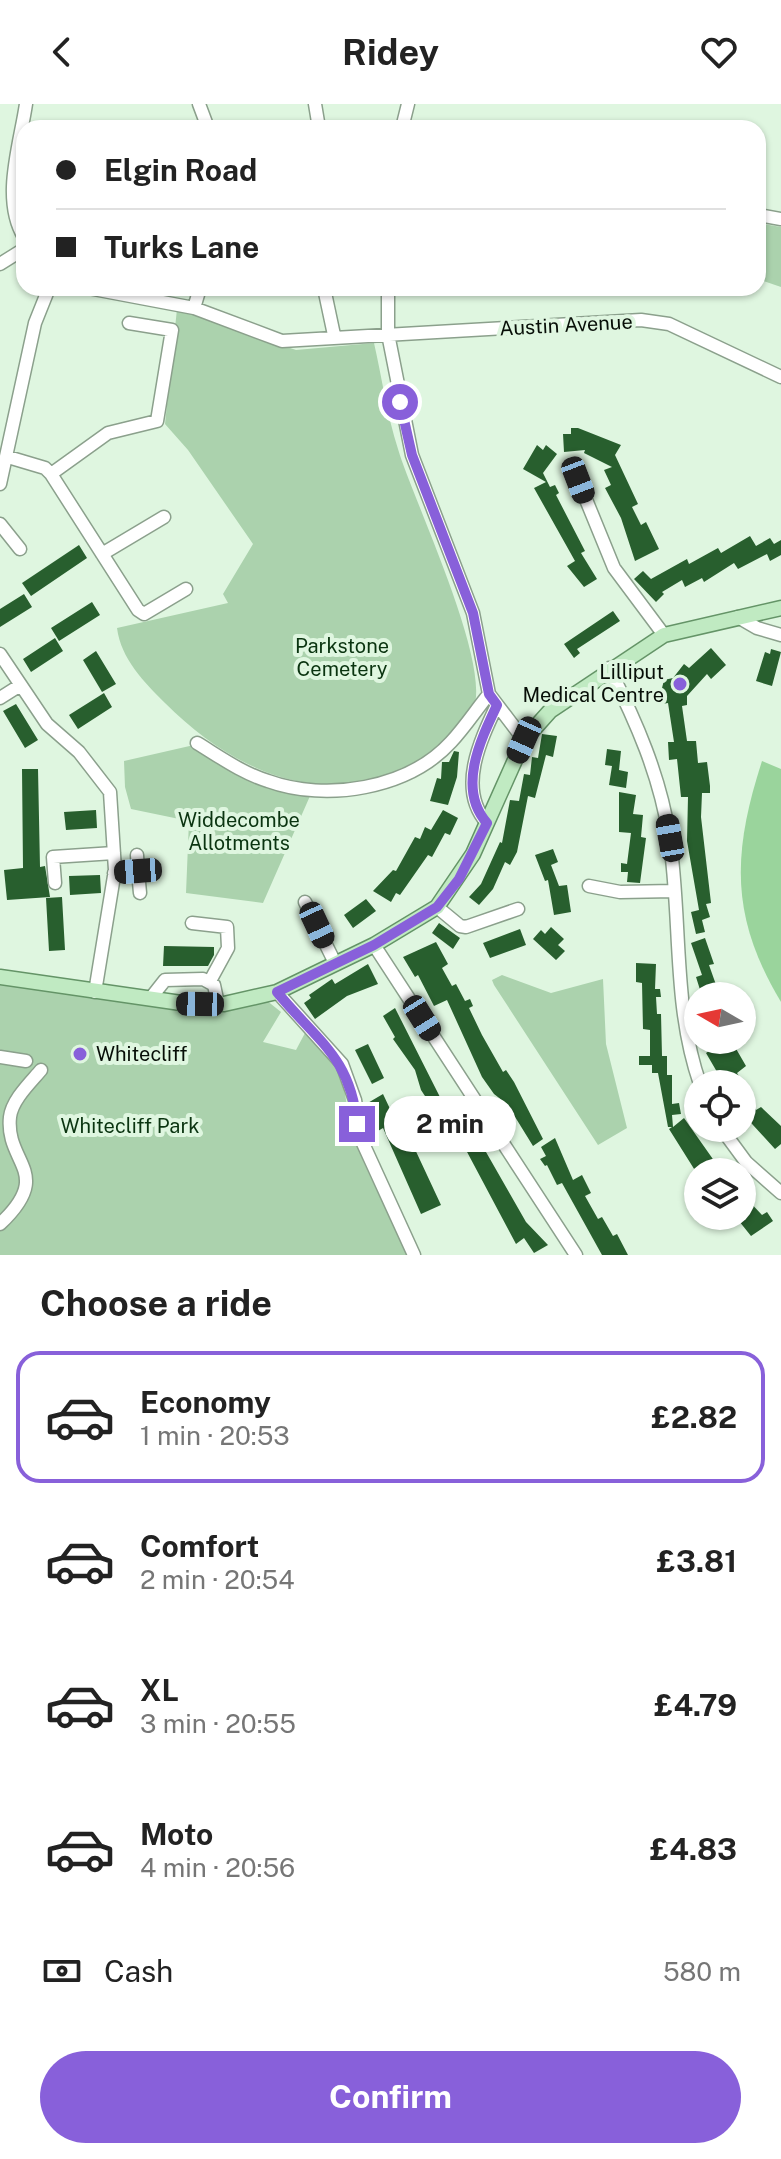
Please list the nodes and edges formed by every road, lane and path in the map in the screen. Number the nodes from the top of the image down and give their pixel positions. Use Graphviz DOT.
graph roads {
  1 [pos="46,296"];
  2 [pos="130,296"];
  3 [pos="198,296"];
  4 [pos="326,296"];
  5 [pos="388,296"];
  6 [pos="194,308"];
  7 [pos="129,323"];
  8 [pos="388,334"];
  9 [pos="334,335"];
  10 [pos="781,377"];
  11 [pos="6,437"];
  12 [pos="8,457"];
  13 [pos="51,474"];
  14 [pos="578,480"];
  15 [pos="0,484"];
  16 [pos="164,517"];
  17 [pos="0,524"];
  18 [pos="20,549"];
  19 [pos="102,554"];
  20 [pos="186,589"];
  21 [pos="781,608"];
  22 [pos="738,617"];
  23 [pos="664,635"];
  24 [pos="781,635"];
  25 [pos="0,654"];
  26 [pos="609,668"];
  27 [pos="19,686"];
  28 [pos="0,698"];
  29 [pos="493,699"];
  30 [pos="524,740"];
  31 [pos="197,743"];
  32 [pos="487,823"];
  33 [pos="114,853"];
  34 [pos="137,855"];
  35 [pos="138,871"];
  36 [pos="114,873"];
  37 [pos="55,883"];
  38 [pos="589,886"];
  39 [pos="674,891"];
  40 [pos="140,893"];
  41 [pos="305,902"];
  42 [pos="437,907"];
  43 [pos="518,909"];
  44 [pos="192,923"];
  45 [pos="374,945"];
  46 [pos="335,963"];
  47 [pos="0,977"];
  48 [pos="210,981"];
  49 [pos="95,992"];
  50 [pos="277,992"];
  51 [pos="150,999"];
  52 [pos="218,1004"];
  53 [pos="0,1057"];
  54 [pos="26,1061"];
  55 [pos="41,1070"];
  56 [pos="697,1070"];
  57 [pos="731,1142"];
  58 [pos="781,1193"];
  59 [pos="0,1224"];
  60 [pos="413,1252"];
  61 [pos="576,1255"];
  1 -- 11 [label="street"];
  2 -- 6 [label="street, Austin Avenue"];
  3 -- 6 [label="street"];
  4 -- 9 [label="street"];
  5 -- 8 [label="street"];
  6 -- 9 [label="street, Austin Avenue"];
  7 -- 13 [label="street"];
  8 -- 9 [label="street, Austin Avenue"];
  8 -- 10 [label="street, Austin Avenue"];
  8 -- 29 [label="street"];
  11 -- 12 [label="street"];
  12 -- 13 [label="street"];
  12 -- 15 [label="street"];
  13 -- 19 [label="street"];
  14 -- 23 [label="street"];
  16 -- 19 [label="street"];
  17 -- 18 [label="street"];
  19 -- 20 [label="street"];
  21 -- 22 [label="main road"];
  22 -- 23 [label="main road"];
  22 -- 24 [label="street"];
  23 -- 26 [label="main road"];
  25 -- 27 [label="street"];
  26 -- 30 [label="main road"];
  26 -- 39 [label="street"];
  27 -- 28 [label="street"];
  27 -- 33 [label="street"];
  29 -- 30 [label="street"];
  29 -- 31 [label="street"];
  29 -- 32 [label="street"];
  30 -- 32 [label="main road"];
  32 -- 42 [label="main road"];
  33 -- 36 [label="street"];
  33 -- 37 [label="street"];
  34 -- 35 [label="street"];
  35 -- 36 [label="street"];
  35 -- 40 [label="street"];
  36 -- 49 [label="street"];
  38 -- 39 [label="street"];
  39 -- 56 [label="street"];
  41 -- 46 [label="street"];
  42 -- 43 [label="street"];
  42 -- 45 [label="main road"];
  44 -- 48 [label="street"];
  45 -- 46 [label="main road"];
  45 -- 61 [label="street"];
  46 -- 50 [label="main road"];
  47 -- 49 [label="main road"];
  48 -- 51 [label="street"];
  48 -- 52 [label="street"];
  49 -- 51 [label="main road"];
  50 -- 52 [label="main road"];
  50 -- 60 [label="street"];
  51 -- 52 [label="main road"];
  53 -- 54 [label="street"];
  55 -- 59 [label="street"];
  57 -- 58 [label="street"];
}
